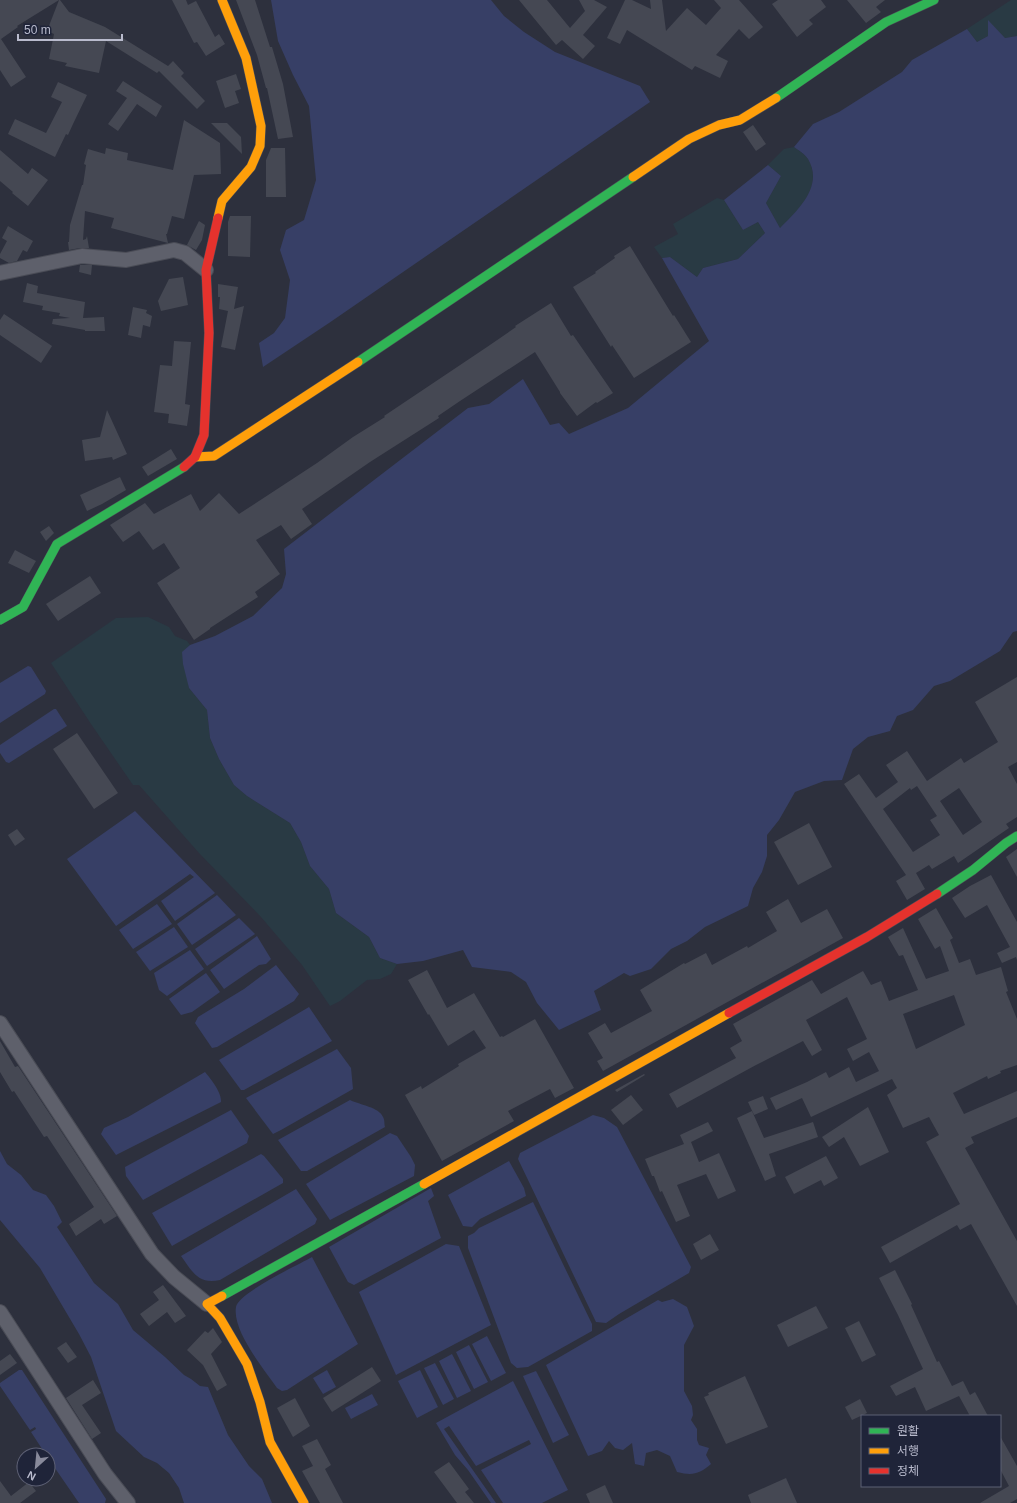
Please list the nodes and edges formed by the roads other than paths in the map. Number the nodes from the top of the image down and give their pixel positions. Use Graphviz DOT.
graph roads {
  1 [pos="222,0"];
  2 [pos="934,0"];
  3 [pos="206,270"];
  4 [pos="0,273"];
  5 [pos="195,457"];
  6 [pos="0,620"];
  7 [pos="1017,836"];
  8 [pos="0,1023"];
  9 [pos="207,1304"];
  10 [pos="0,1312"];
  11 [pos="128,1503"];
  12 [pos="304,1503"];
  1 -- 3 [label="street"];
  2 -- 5 [label="street"];
  3 -- 4 [label="street"];
  3 -- 5 [label="street"];
  5 -- 6 [label="street"];
  7 -- 9 [label="street"];
  8 -- 9 [label="street"];
  9 -- 12 [label="street"];
  10 -- 11 [label="street"];
}
